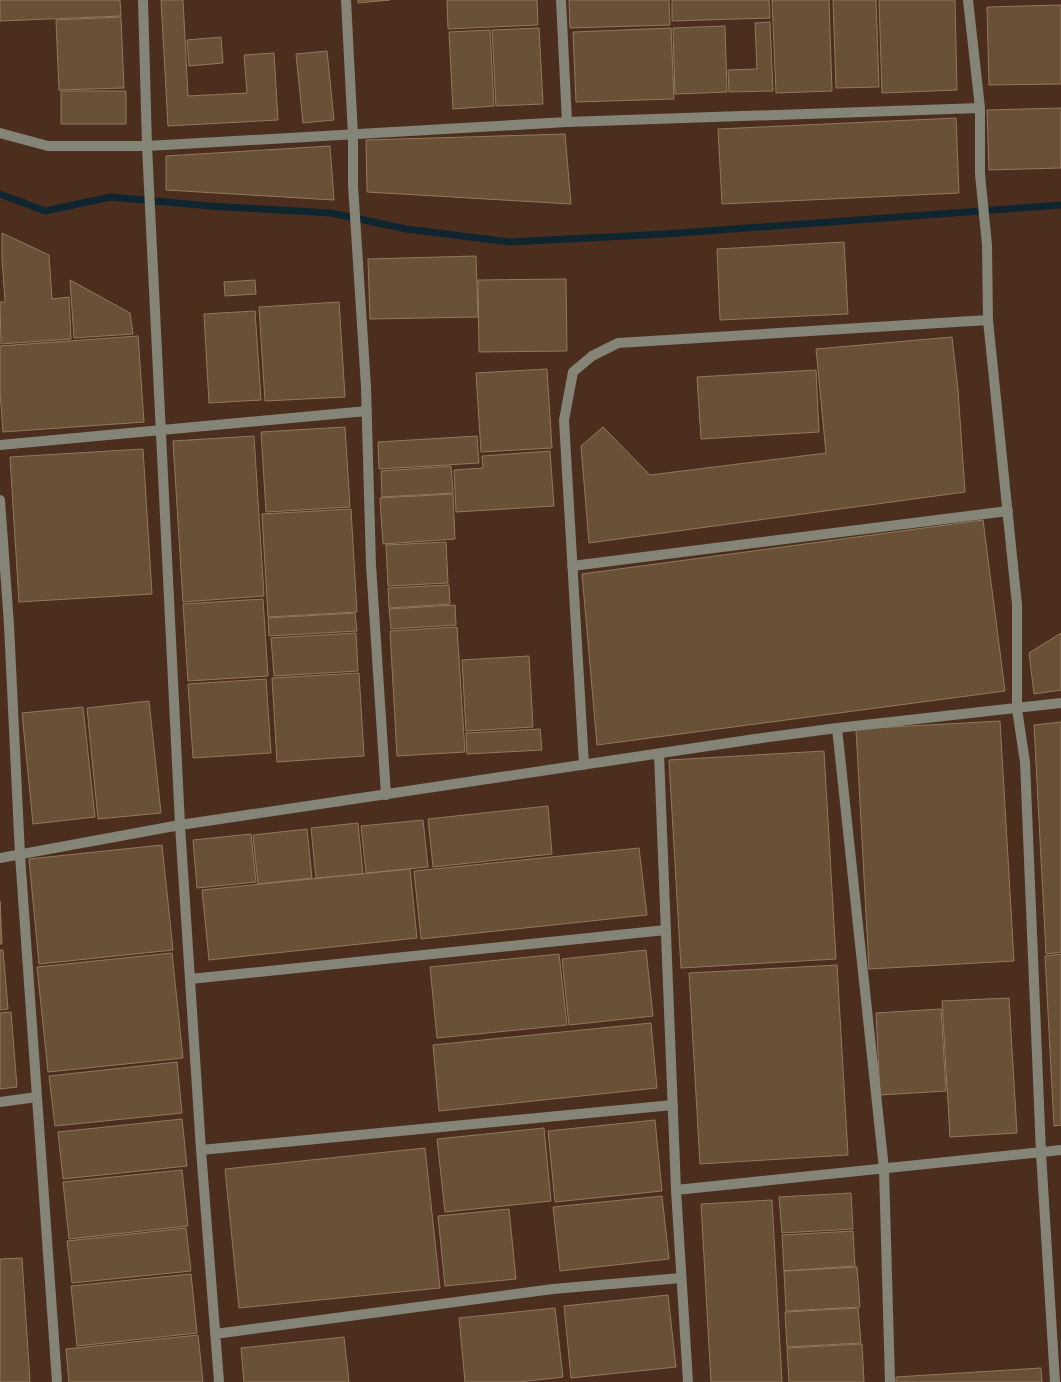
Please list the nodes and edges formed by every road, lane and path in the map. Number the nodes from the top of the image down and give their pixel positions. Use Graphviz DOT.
graph roads {
  1 [pos="143,0"];
  2 [pos="346,0"];
  3 [pos="560,0"];
  4 [pos="968,0"];
  5 [pos="980,108"];
  6 [pos="567,122"];
  7 [pos="0,133"];
  8 [pos="353,135"];
  9 [pos="147,146"];
  10 [pos="988,320"];
  11 [pos="367,411"];
  12 [pos="161,430"];
  13 [pos="0,445"];
  14 [pos="0,500"];
  15 [pos="1008,511"];
  16 [pos="572,566"];
  17 [pos="4,626"];
  18 [pos="1061,703"];
  19 [pos="1017,709"];
  20 [pos="837,728"];
  21 [pos="659,754"];
  22 [pos="584,765"];
  23 [pos="386,795"];
  24 [pos="180,825"];
  25 [pos="20,855"];
  26 [pos="0,858"];
  27 [pos="666,930"];
  28 [pos="190,979"];
  29 [pos="37,1097"];
  30 [pos="0,1102"];
  31 [pos="673,1105"];
  32 [pos="201,1150"];
  33 [pos="1061,1150"];
  34 [pos="1040,1153"];
  35 [pos="884,1169"];
  36 [pos="676,1190"];
  37 [pos="681,1278"];
  38 [pos="215,1334"];
  39 [pos="56,1382"];
  40 [pos="219,1382"];
  41 [pos="688,1382"];
  42 [pos="890,1382"];
  43 [pos="1056,1382"];
  1 -- 9 [label="street"];
  2 -- 8 [label="street"];
  3 -- 6 [label="street"];
  4 -- 5 [label="street"];
  5 -- 6 [label="street"];
  5 -- 10 [label="street"];
  6 -- 8 [label="street"];
  7 -- 9 [label="street"];
  8 -- 9 [label="street"];
  8 -- 11 [label="street"];
  9 -- 12 [label="street"];
  10 -- 15 [label="street"];
  10 -- 16 [label="street"];
  11 -- 12 [label="street"];
  11 -- 23 [label="street"];
  12 -- 13 [label="street"];
  12 -- 24 [label="street"];
  14 -- 17 [label="street"];
  15 -- 16 [label="street"];
  15 -- 19 [label="street"];
  16 -- 22 [label="street"];
  17 -- 25 [label="street"];
  18 -- 19 [label="street"];
  19 -- 20 [label="street"];
  19 -- 34 [label="street"];
  20 -- 21 [label="street"];
  20 -- 35 [label="street"];
  21 -- 22 [label="street"];
  21 -- 27 [label="street"];
  22 -- 23 [label="street"];
  23 -- 24 [label="street"];
  24 -- 25 [label="street"];
  24 -- 28 [label="street"];
  25 -- 26 [label="street"];
  25 -- 29 [label="street"];
  27 -- 28 [label="street"];
  27 -- 31 [label="street"];
  28 -- 32 [label="street"];
  29 -- 30 [label="street"];
  29 -- 39 [label="street"];
  31 -- 32 [label="street"];
  31 -- 36 [label="street"];
  32 -- 38 [label="street"];
  33 -- 34 [label="street"];
  34 -- 35 [label="street"];
  34 -- 43 [label="street"];
  35 -- 36 [label="street"];
  35 -- 42 [label="street"];
  36 -- 37 [label="street"];
  37 -- 38 [label="street"];
  37 -- 41 [label="street"];
  38 -- 40 [label="street"];
}
